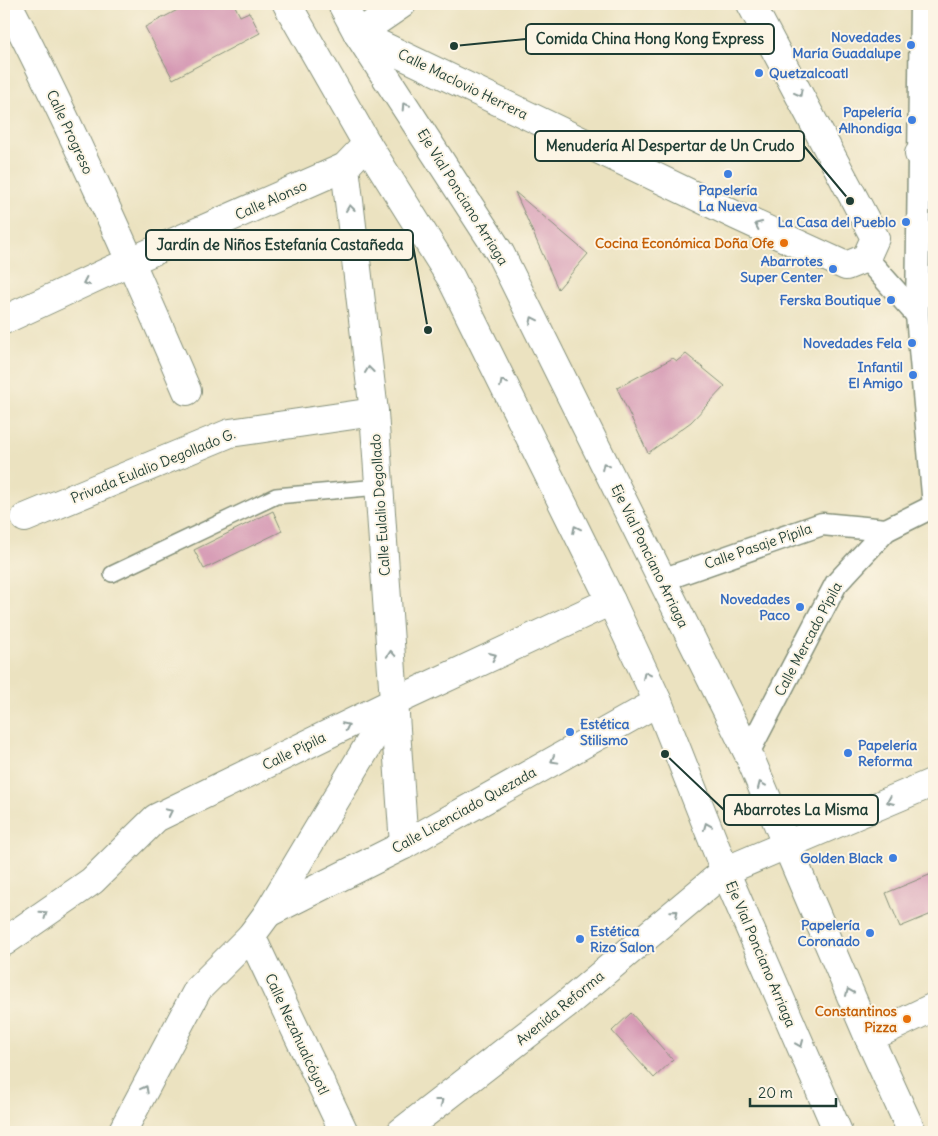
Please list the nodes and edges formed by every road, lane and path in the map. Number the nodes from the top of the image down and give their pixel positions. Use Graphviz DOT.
graph roads {
  1 [pos="8,4"];
  2 [pos="287,4"];
  3 [pos="342,4"];
  4 [pos="402,4"];
  5 [pos="751,4"];
  6 [pos="921,4"];
  7 [pos="358,34"];
  8 [pos="367,144"];
  9 [pos="929,158"];
  10 [pos="345,167"];
  11 [pos="866,258"];
  12 [pos="131,261"];
  13 [pos="917,315"];
  14 [pos="4,320"];
  15 [pos="186,391"];
  16 [pos="374,412"];
  17 [pos="379,487"];
  18 [pos="934,506"];
  19 [pos="25,518"];
  20 [pos="886,530"];
  21 [pos="112,574"];
  22 [pos="662,580"];
  23 [pos="611,601"];
  24 [pos="394,702"];
  25 [pos="658,702"];
  26 [pos="748,752"];
  27 [pos="934,782"];
  28 [pos="404,845"];
  29 [pos="787,846"];
  30 [pos="725,871"];
  31 [pos="268,913"];
  32 [pos="250,936"];
  33 [pos="4,942"];
  34 [pos="934,1007"];
  35 [pos="869,1038"];
  36 [pos="122,1132"];
  37 [pos="344,1132"];
  38 [pos="401,1132"];
  39 [pos="838,1132"];
  40 [pos="912,1132"];
  1 -- 12 [label="street, Calle Progreso"];
  2 -- 8 [label="street, Eje Vial Ponciano Arriaga"];
  3 -- 7 [label="street, Eje Vial Ponciano Arriaga"];
  4 -- 7 [label="street"];
  5 -- 11 [label="street, one-way"];
  6 -- 9 [label="street"];
  11 -- 7 [label="street, Calle Maclovio Herrera, one-way"];
  22 -- 7 [label="street, Eje Vial Ponciano Arriaga, one-way"];
  8 -- 10 [label="street, Calle Alonso"];
  23 -- 8 [label="street, Eje Vial Ponciano Arriaga, one-way"];
  9 -- 13 [label="street"];
  10 -- 12 [label="street, Calle Alonso"];
  16 -- 10 [label="street, Calle Eulalio Degollado, one-way"];
  11 -- 13 [label="street"];
  12 -- 14 [label="street, Calle Alonso, one-way"];
  12 -- 15 [label="street, Calle Progreso"];
  13 -- 18 [label="street"];
  16 -- 17 [label="street, Calle Eulalio Degollado"];
  16 -- 19 [label="street, Privada Eulalio Degollado G."];
  17 -- 21 [label="lane"];
  24 -- 17 [label="street, Calle Eulalio Degollado, one-way"];
  18 -- 20 [label="street, Calle Mercado Pípila"];
  20 -- 22 [label="street, Calle Pasaje Pípila"];
  20 -- 26 [label="street, Calle Mercado Pípila"];
  22 -- 26 [label="street, Eje Vial Ponciano Arriaga"];
  24 -- 23 [label="street, Calle Pípila, one-way"];
  25 -- 23 [label="street, Eje Vial Ponciano Arriaga, one-way"];
  24 -- 28 [label="street, Calle Eulalio Degollado"];
  24 -- 31 [label="street, Calle Licenciado Quezada"];
  33 -- 24 [label="street, Calle Pípila, one-way"];
  25 -- 28 [label="street, Calle Licenciado Quezada, one-way"];
  30 -- 25 [label="street, Eje Vial Ponciano Arriaga, one-way"];
  29 -- 26 [label="street, Eje Vial Ponciano Arriaga, one-way"];
  27 -- 29 [label="street, Avenida Reforma, one-way"];
  28 -- 31 [label="street, Calle Licenciado Quezada"];
  29 -- 30 [label="street, Avenida Reforma"];
  35 -- 29 [label="street, Eje Vial Ponciano Arriaga, one-way"];
  38 -- 30 [label="street, Avenida Reforma, one-way"];
  30 -- 39 [label="street, Eje Vial Ponciano Arriaga, one-way"];
  31 -- 32 [label="street, Calle Licenciado Quezada"];
  36 -- 32 [label="street, Calle Licenciado Quezada, one-way"];
  32 -- 37 [label="street, Calle Nezahualcóyotl"];
  34 -- 35 [label="street"];
  35 -- 40 [label="street, Eje Vial Ponciano Arriaga"];
}
